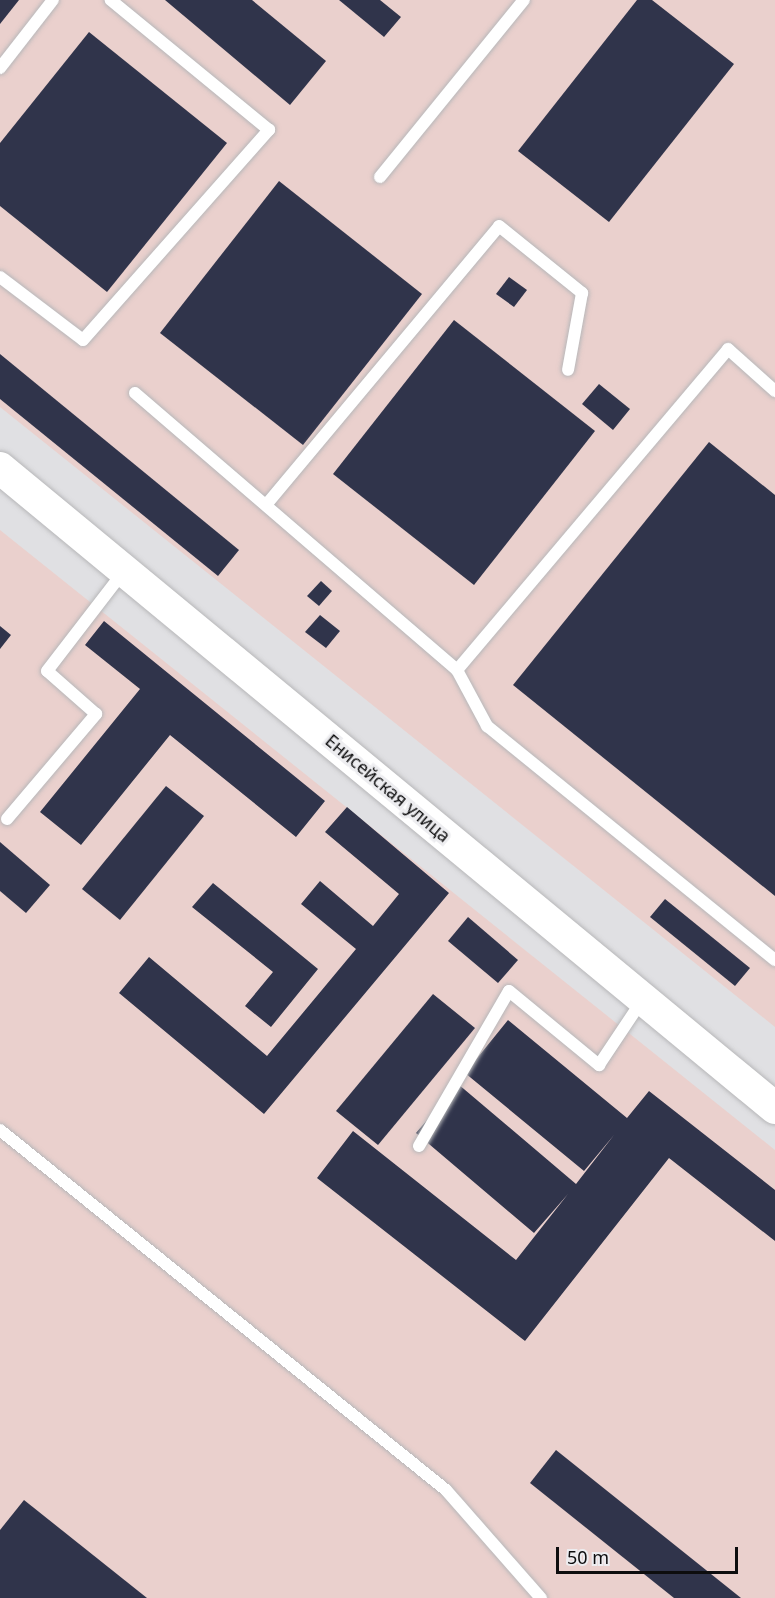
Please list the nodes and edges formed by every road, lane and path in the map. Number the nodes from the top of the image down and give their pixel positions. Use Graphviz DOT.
graph roads {
  1 [pos="53,0"];
  2 [pos="111,0"];
  3 [pos="524,0"];
  4 [pos="0,68"];
  5 [pos="380,177"];
  6 [pos="0,277"];
  7 [pos="568,370"];
  8 [pos="775,391"];
  9 [pos="135,393"];
  10 [pos="0,468"];
  11 [pos="266,505"];
  12 [pos="124,570"];
  13 [pos="458,670"];
  14 [pos="7,819"];
  15 [pos="775,960"];
  16 [pos="644,999"];
  17 [pos="775,1108"];
  18 [pos="0,1130"];
  19 [pos="419,1146"];
  20 [pos="541,1598"];
  1 -- 4 [label="lane"];
  2 -- 6 [label="lane"];
  3 -- 5 [label="lane"];
  7 -- 11 [label="lane"];
  8 -- 13 [label="lane"];
  9 -- 11 [label="lane"];
  10 -- 12 [label="street, Енисейская улица"];
  11 -- 13 [label="lane"];
  12 -- 14 [label="lane"];
  12 -- 16 [label="street, Енисейская улица"];
  13 -- 15 [label="lane"];
  16 -- 17 [label="street, Енисейская улица"];
  16 -- 19 [label="lane"];
  18 -- 20 [label="lane"];
}
